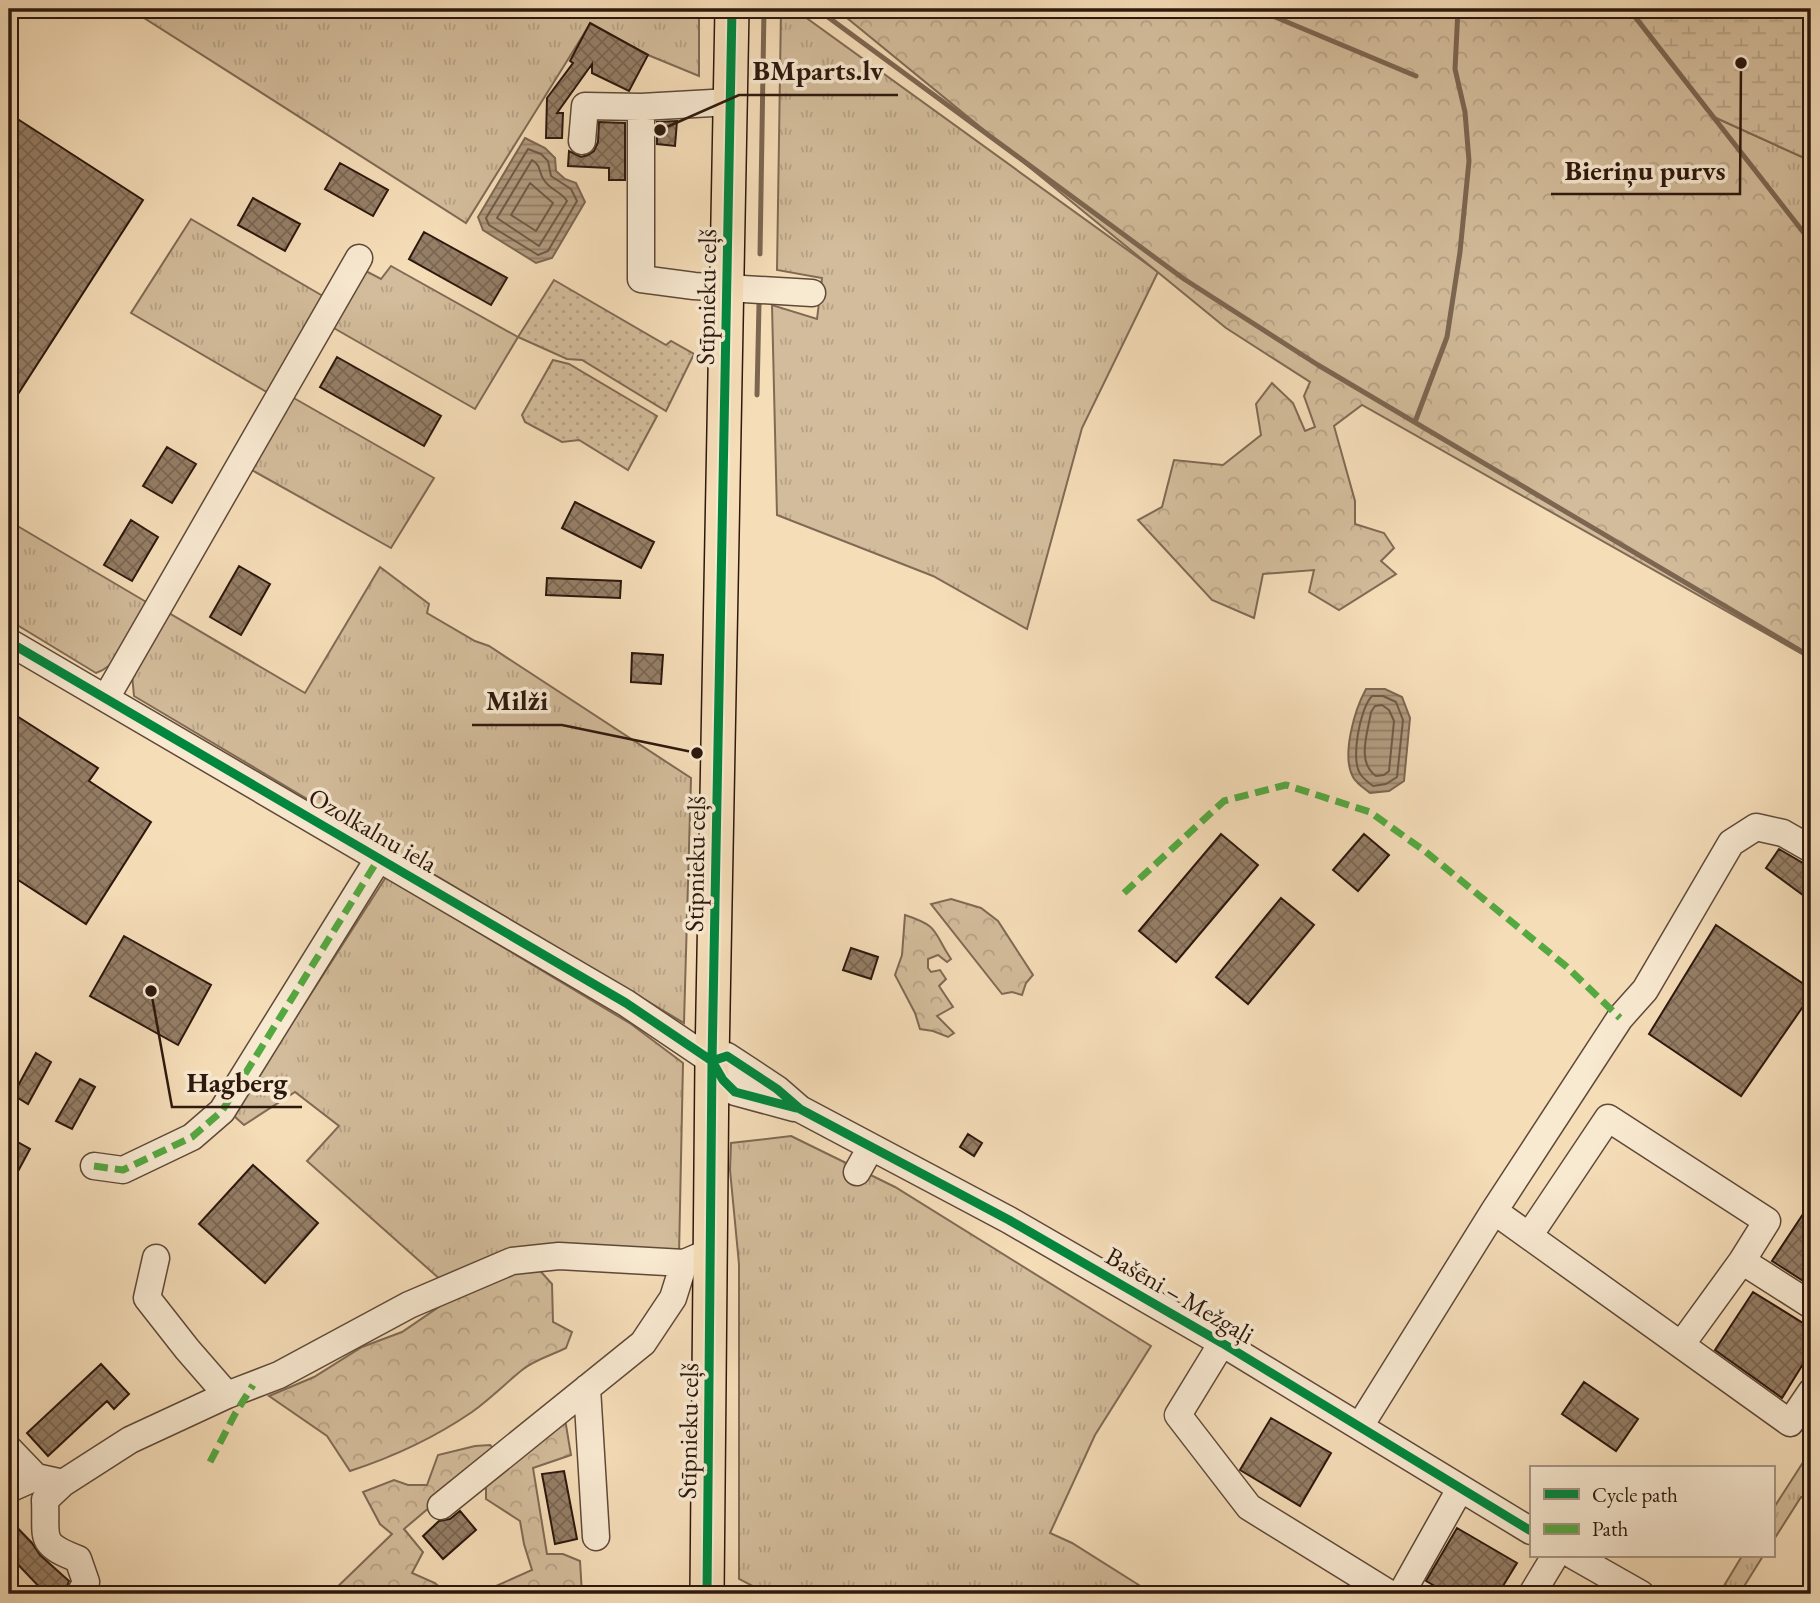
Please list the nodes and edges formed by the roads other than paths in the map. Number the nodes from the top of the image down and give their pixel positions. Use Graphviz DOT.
graph roads {
  1 [pos="732,9"];
  2 [pos="730,102"];
  3 [pos="641,107"];
  4 [pos="582,141"];
  5 [pos="359,258"];
  6 [pos="727,288"];
  7 [pos="812,293"];
  8 [pos="9,642"];
  9 [pos="106,698"];
  10 [pos="1811,849"];
  11 [pos="379,858"];
  12 [pos="712,1061"];
  13 [pos="872,1147"];
  14 [pos="94,1166"];
  15 [pos="857,1172"];
  16 [pos="1494,1211"];
  17 [pos="1529,1236"];
  18 [pos="698,1257"];
  19 [pos="156,1258"];
  20 [pos="1742,1261"];
  21 [pos="1811,1305"];
  22 [pos="1222,1343"];
  23 [pos="1681,1345"];
  24 [pos="587,1388"];
  25 [pos="1811,1392"];
  26 [pos="227,1395"];
  27 [pos="1360,1426"];
  28 [pos="9,1449"];
  29 [pos="36,1477"];
  30 [pos="63,1483"];
  31 [pos="9,1489"];
  32 [pos="1460,1489"];
  33 [pos="441,1506"];
  34 [pos="1530,1530"];
  35 [pos="596,1537"];
  36 [pos="1554,1558"];
  37 [pos="1578,1558"];
  38 [pos="80,1594"];
  39 [pos="707,1594"];
  40 [pos="1390,1594"];
  41 [pos="1401,1594"];
  42 [pos="1532,1594"];
  43 [pos="1641,1594"];
  1 -- 2 [label="main road, Stīpnieku ceļš"];
  2 -- 3 [label="street"];
  2 -- 6 [label="main road, Stīpnieku ceļš"];
  3 -- 4 [label="street"];
  3 -- 6 [label="street"];
  5 -- 9 [label="street"];
  6 -- 7 [label="street"];
  6 -- 12 [label="main road, Stīpnieku ceļš"];
  8 -- 9 [label="street, Ozolkalnu iela"];
  9 -- 11 [label="street, Ozolkalnu iela"];
  10 -- 16 [label="street"];
  11 -- 12 [label="street, Ozolkalnu iela"];
  11 -- 14 [label="street"];
  12 -- 13 [label="street, Bašēni – Mežgaļi"];
  12 -- 18 [label="main road, Stīpnieku ceļš"];
  13 -- 15 [label="street"];
  13 -- 22 [label="street, Bašēni – Mežgaļi"];
  16 -- 17 [label="street"];
  16 -- 27 [label="street"];
  17 -- 20 [label="street"];
  17 -- 23 [label="street"];
  18 -- 24 [label="street"];
  18 -- 26 [label="street"];
  18 -- 39 [label="main road, Stīpnieku ceļš"];
  19 -- 26 [label="street"];
  20 -- 21 [label="street"];
  20 -- 23 [label="street"];
  22 -- 27 [label="street, Bašēni – Mežgaļi"];
  22 -- 40 [label="street"];
  23 -- 25 [label="street"];
  24 -- 33 [label="street"];
  24 -- 35 [label="street"];
  26 -- 30 [label="street"];
  27 -- 32 [label="street, Bašēni – Mežgaļi"];
  28 -- 29 [label="street"];
  29 -- 30 [label="street"];
  29 -- 31 [label="street"];
  30 -- 38 [label="street"];
  32 -- 34 [label="street, Bašēni – Mežgaļi"];
  32 -- 41 [label="street"];
  36 -- 42 [label="street"];
  37 -- 43 [label="street"];
}
